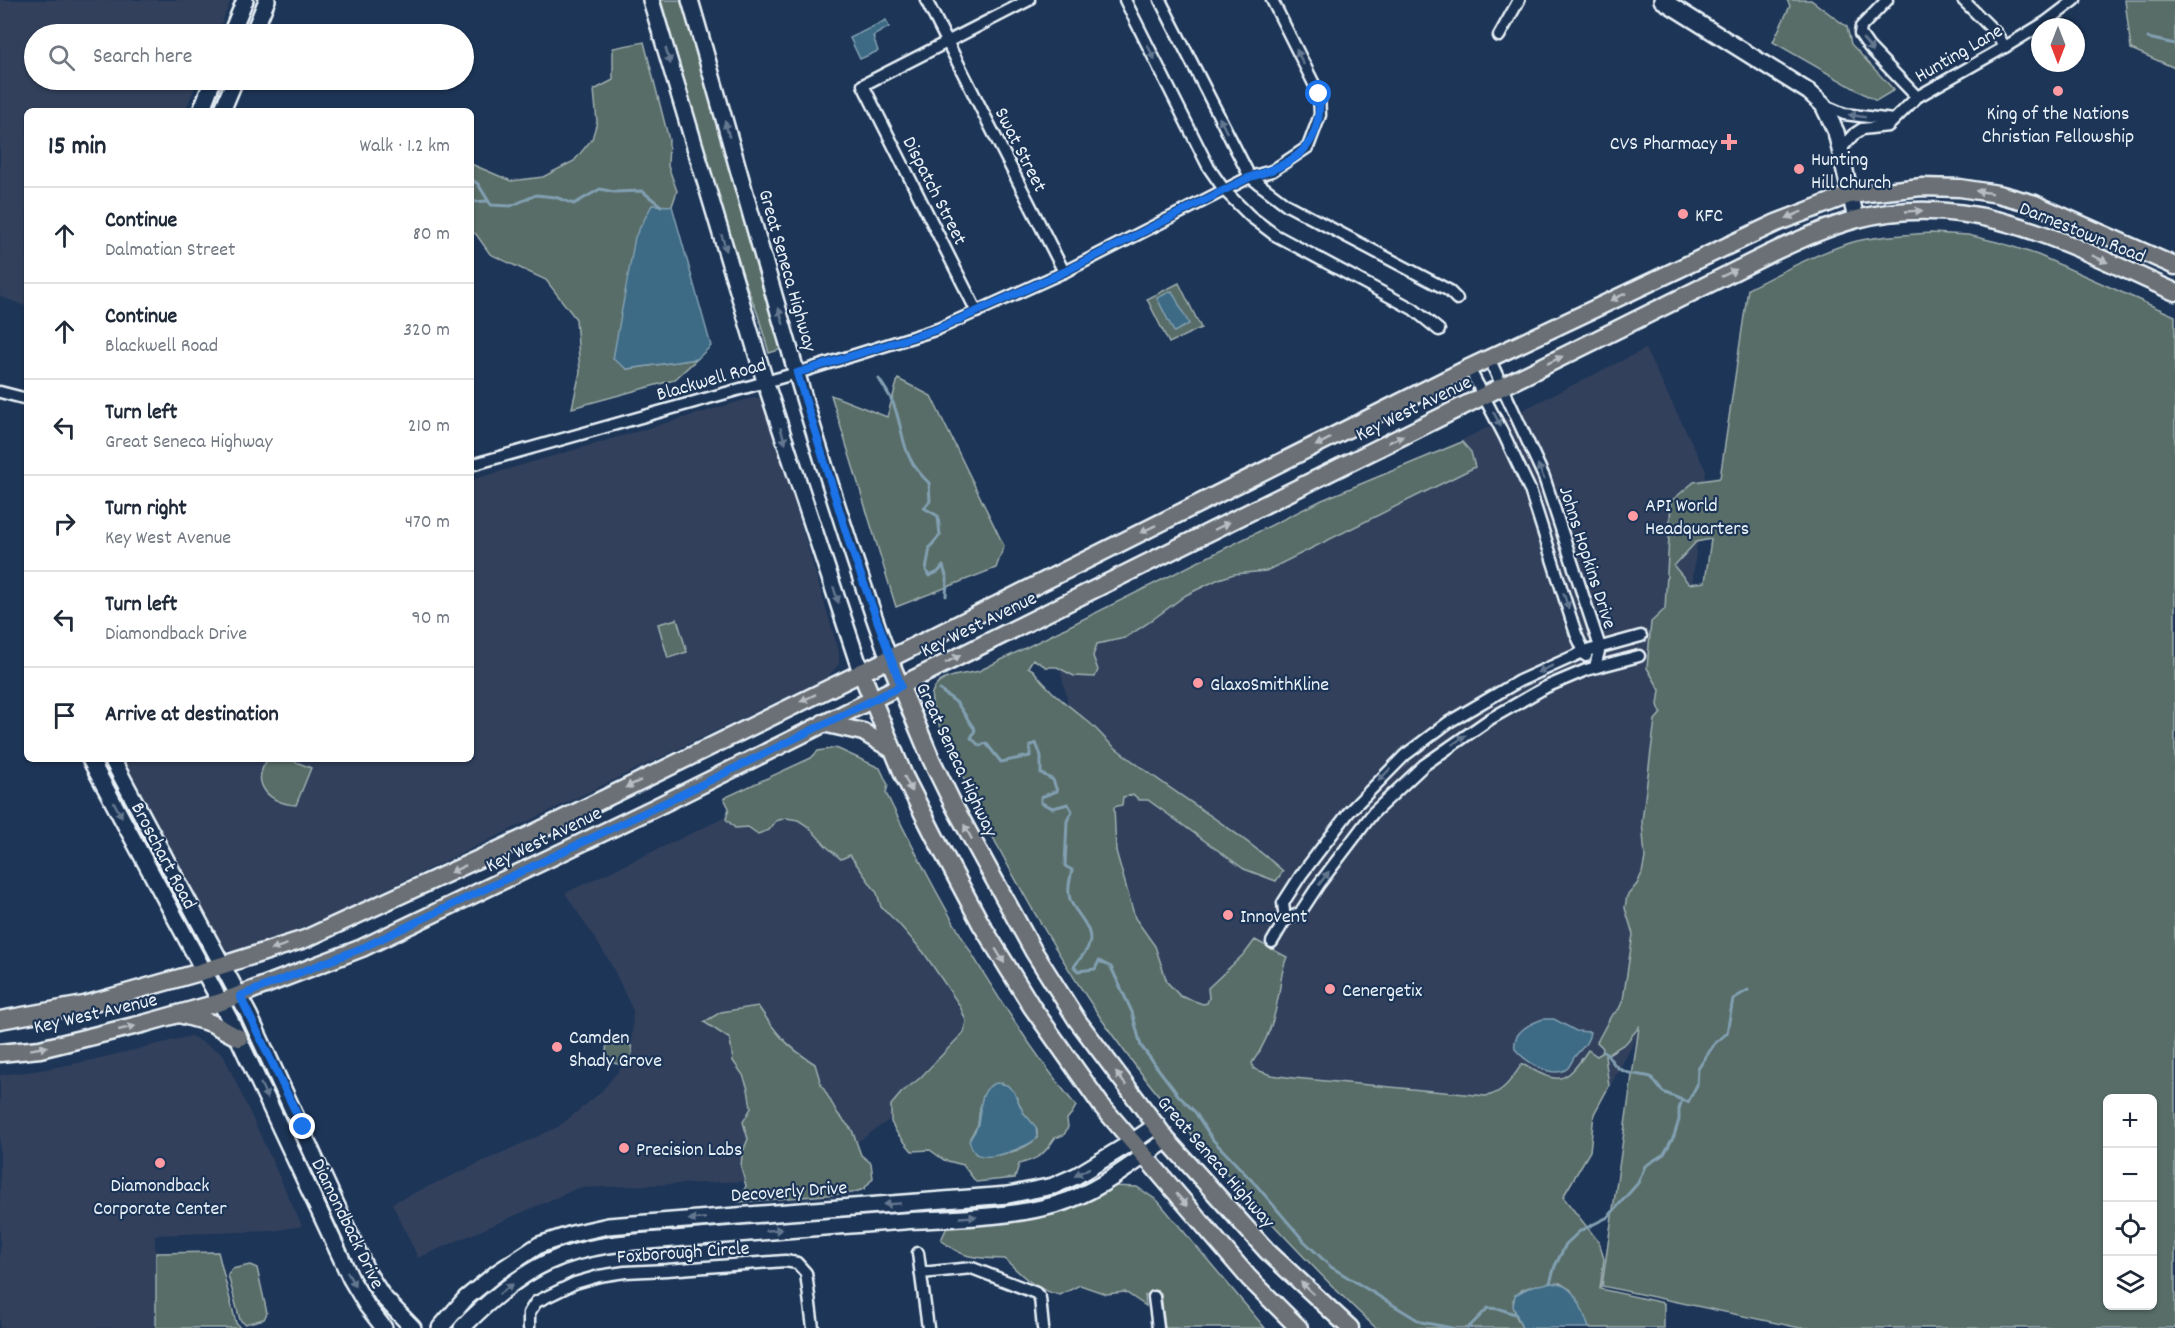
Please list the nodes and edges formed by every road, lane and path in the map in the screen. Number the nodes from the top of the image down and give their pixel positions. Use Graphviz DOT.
graph roads {
  1 [pos="245,0"];
  2 [pos="267,0"];
  3 [pos="651,0"];
  4 [pos="690,0"];
  5 [pos="926,0"];
  6 [pos="1029,0"];
  7 [pos="1125,0"];
  8 [pos="1160,0"];
  9 [pos="1272,0"];
  10 [pos="1520,0"];
  11 [pos="1662,0"];
  12 [pos="1887,0"];
  13 [pos="1963,0"];
  14 [pos="2075,0"];
  15 [pos="235,24"];
  16 [pos="257,24"];
  17 [pos="1500,36"];
  18 [pos="948,42"];
  19 [pos="2005,47"];
  20 [pos="209,90"];
  21 [pos="231,90"];
  22 [pos="1917,97"];
  23 [pos="1823,105"];
  24 [pos="202,108"];
  25 [pos="223,108"];
  26 [pos="1893,120"];
  27 [pos="1840,150"];
  28 [pos="1250,177"];
  29 [pos="1225,190"];
  30 [pos="1849,195"];
  31 [pos="1856,219"];
  32 [pos="2175,266"];
  33 [pos="1064,272"];
  34 [pos="2175,292"];
  35 [pos="1457,299"];
  36 [pos="977,312"];
  37 [pos="1438,330"];
  38 [pos="1489,358"];
  39 [pos="1468,368"];
  40 [pos="797,373"];
  41 [pos="765,381"];
  42 [pos="1502,386"];
  43 [pos="0,392"];
  44 [pos="1484,396"];
  45 [pos="24,398"];
  46 [pos="474,464"];
  47 [pos="1641,636"];
  48 [pos="1600,647"];
  49 [pos="1583,652"];
  50 [pos="1640,656"];
  51 [pos="889,659"];
  52 [pos="1595,668"];
  53 [pos="861,672"];
  54 [pos="901,686"];
  55 [pos="872,699"];
  56 [pos="822,723"];
  57 [pos="893,750"];
  58 [pos="92,762"];
  59 [pos="114,762"];
  60 [pos="1285,920"];
  61 [pos="1272,942"];
  62 [pos="223,965"];
  63 [pos="204,971"];
  64 [pos="240,996"];
  65 [pos="221,1002"];
  66 [pos="178,1014"];
  67 [pos="0,1020"];
  68 [pos="239,1038"];
  69 [pos="0,1053"];
  70 [pos="1156,1125"];
  71 [pos="1167,1140"];
  72 [pos="1132,1142"];
  73 [pos="1144,1156"];
  74 [pos="918,1253"];
  75 [pos="921,1273"];
  76 [pos="1249,1278"];
  77 [pos="1154,1297"];
  78 [pos="384,1328"];
  79 [pos="412,1328"];
  80 [pos="440,1328"];
  81 [pos="462,1328"];
  82 [pos="529,1328"];
  83 [pos="813,1328"];
  84 [pos="928,1328"];
  85 [pos="1043,1328"];
  86 [pos="1158,1328"];
  87 [pos="1283,1328"];
  88 [pos="1299,1328"];
  89 [pos="1350,1328"];
  1 -- 15 [label="street"];
  2 -- 16 [label="street"];
  3 -- 41 [label="street, one-way"];
  40 -- 4 [label="street, Great Seneca Highway, one-way"];
  5 -- 18 [label="street, Swat Street"];
  6 -- 18 [label="street"];
  7 -- 29 [label="street, one-way"];
  28 -- 8 [label="street, one-way"];
  28 -- 9 [label="street, Blackwell Road, one-way"];
  10 -- 17 [label="street"];
  11 -- 23 [label="street"];
  12 -- 22 [label="street, one-way"];
  13 -- 19 [label="street"];
  14 -- 19 [label="street, Hunting Lane"];
  18 -- 33 [label="street, Swat Street"];
  18 -- 36 [label="street, Dispatch Street"];
  19 -- 22 [label="street, Hunting Lane"];
  20 -- 24 [label="street"];
  21 -- 25 [label="street"];
  22 -- 26 [label="street, Hunting Lane"];
  26 -- 23 [label="street, one-way"];
  23 -- 27 [label="street"];
  26 -- 27 [label="street, Hunting Lane"];
  27 -- 30 [label="street"];
  28 -- 29 [label="street, Blackwell Road"];
  28 -- 35 [label="street"];
  29 -- 33 [label="street, Blackwell Road"];
  29 -- 37 [label="street"];
  30 -- 31 [label="street"];
  32 -- 30 [label="main road, Darnestown Road, one-way"];
  30 -- 38 [label="main road, Key West Avenue, one-way"];
  31 -- 34 [label="main road, Darnestown Road, one-way"];
  42 -- 31 [label="main road, Key West Avenue, one-way"];
  33 -- 36 [label="street, Blackwell Road"];
  36 -- 40 [label="street, Blackwell Road"];
  38 -- 39 [label="main road, Key West Avenue"];
  38 -- 42 [label="street, Johns Hopkins Drive"];
  39 -- 44 [label="street, Johns Hopkins Drive"];
  39 -- 51 [label="main road, Key West Avenue, one-way"];
  40 -- 41 [label="street, Blackwell Road"];
  40 -- 51 [label="street, Great Seneca Highway"];
  41 -- 46 [label="street, Blackwell Road"];
  41 -- 53 [label="street, one-way"];
  42 -- 44 [label="main road, Key West Avenue"];
  48 -- 42 [label="street, Johns Hopkins Drive, one-way"];
  43 -- 45 [label="street"];
  44 -- 49 [label="street, Johns Hopkins Drive, one-way"];
  54 -- 44 [label="main road, Key West Avenue, one-way"];
  47 -- 48 [label="street"];
  48 -- 49 [label="street"];
  48 -- 52 [label="street, Johns Hopkins Drive"];
  49 -- 52 [label="street, Johns Hopkins Drive"];
  49 -- 60 [label="street, one-way"];
  50 -- 52 [label="street"];
  51 -- 53 [label="main road, Key West Avenue"];
  51 -- 54 [label="main road, Great Seneca Highway"];
  60 -- 52 [label="street, one-way"];
  53 -- 55 [label="main road"];
  53 -- 62 [label="main road, Key West Avenue, one-way"];
  54 -- 55 [label="main road, Key West Avenue"];
  70 -- 54 [label="main road, Great Seneca Highway, one-way"];
  55 -- 56 [label="main road, Key West Avenue"];
  55 -- 57 [label="main road"];
  56 -- 57 [label="main road"];
  56 -- 64 [label="main road, Key West Avenue"];
  57 -- 72 [label="main road, one-way"];
  58 -- 63 [label="street, Broschart Road, one-way"];
  59 -- 62 [label="street, Broschart Road"];
  60 -- 61 [label="street"];
  62 -- 63 [label="main road, Key West Avenue"];
  62 -- 64 [label="street, Diamondback Drive"];
  63 -- 65 [label="street, Diamondback Drive"];
  63 -- 67 [label="main road, Key West Avenue"];
  64 -- 65 [label="main road, Key West Avenue"];
  64 -- 79 [label="street, Diamondback Drive"];
  65 -- 66 [label="main road, Key West Avenue"];
  65 -- 68 [label="street, Diamondback Drive"];
  66 -- 68 [label="main road"];
  69 -- 66 [label="main road, Key West Avenue, one-way"];
  68 -- 78 [label="street, Diamondback Drive, one-way"];
  70 -- 71 [label="main road, Great Seneca Highway"];
  70 -- 72 [label="street, Decoverly Drive"];
  71 -- 73 [label="street, Decoverly Drive"];
  89 -- 71 [label="main road, Great Seneca Highway, one-way"];
  72 -- 73 [label="main road"];
  72 -- 80 [label="street, Decoverly Drive, one-way"];
  73 -- 76 [label="main road, one-way"];
  81 -- 73 [label="street, Decoverly Drive, one-way"];
  74 -- 75 [label="street"];
  75 -- 84 [label="street"];
  75 -- 85 [label="street"];
  76 -- 87 [label="main road"];
  76 -- 88 [label="main road"];
  77 -- 86 [label="street"];
  82 -- 83 [label="street, Foxborough Circle"];
}
